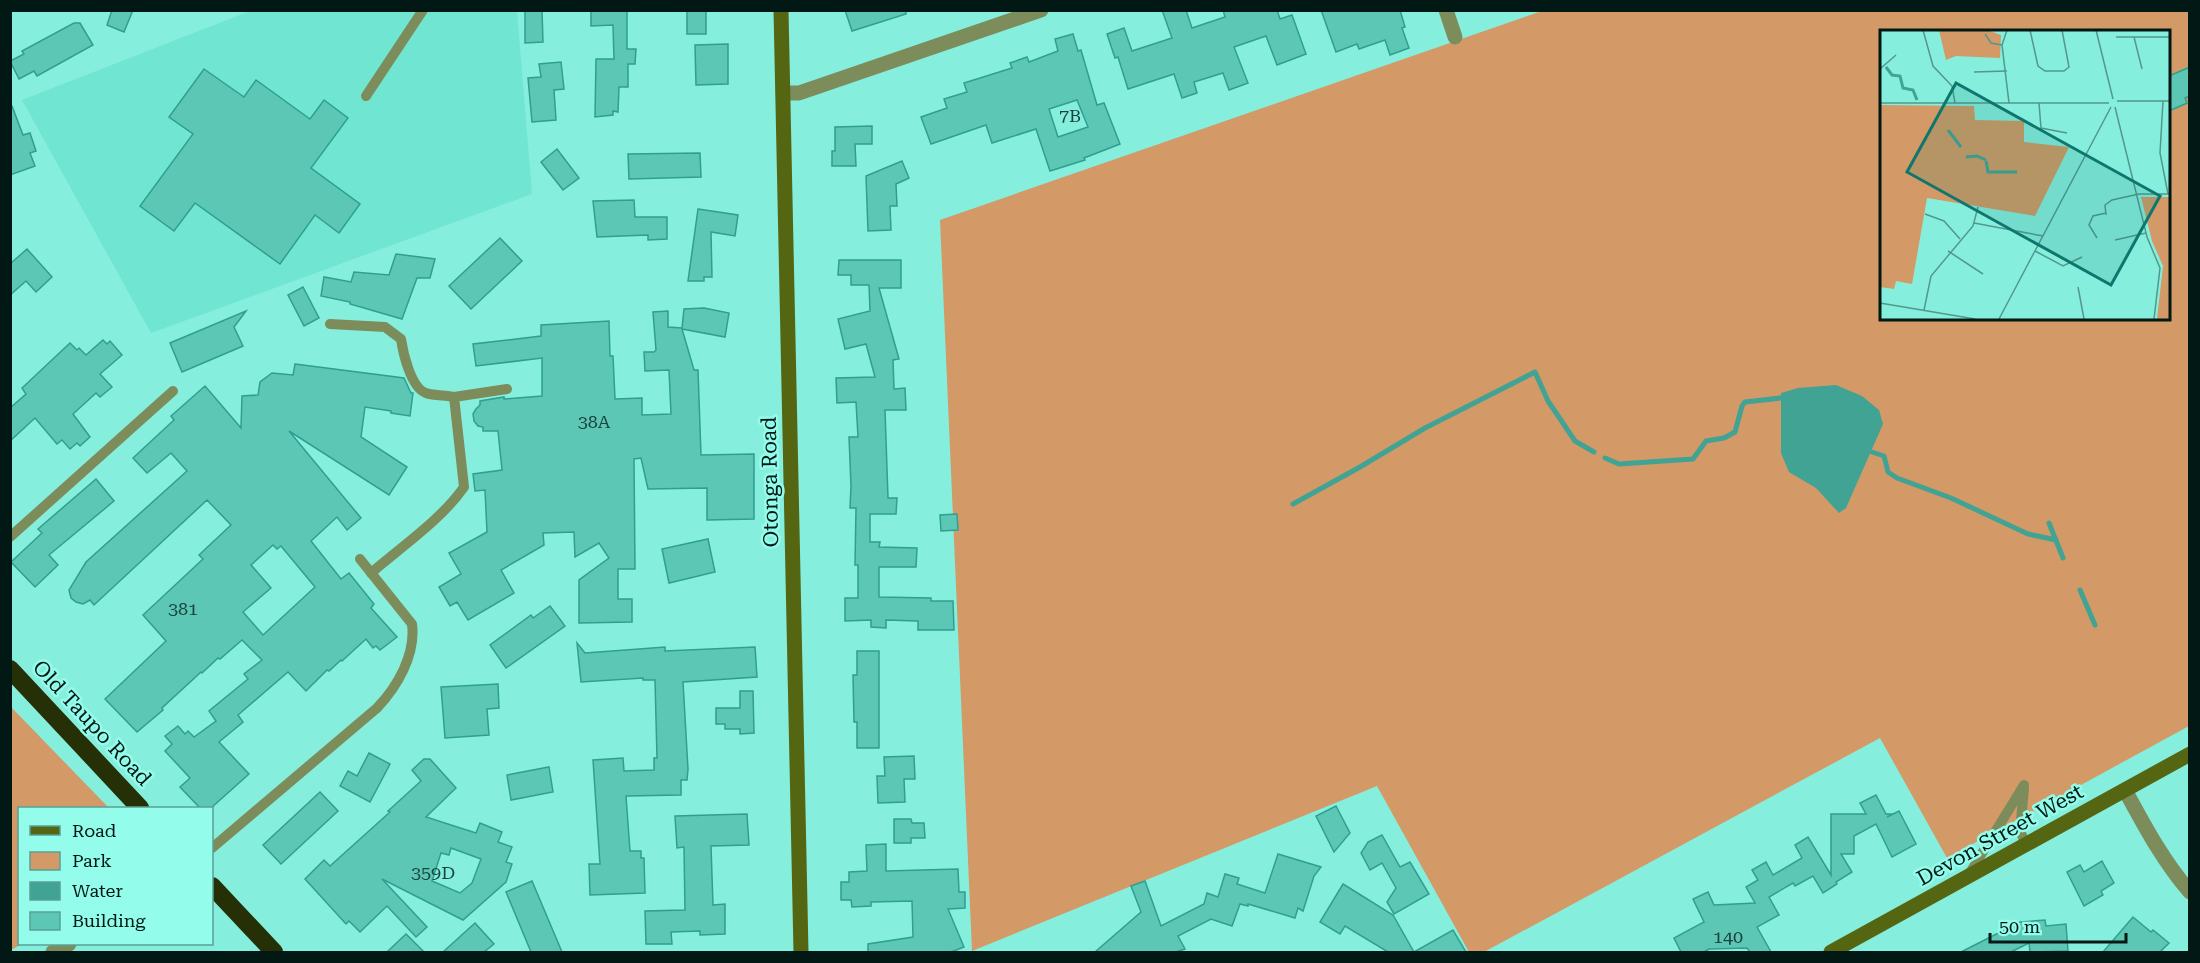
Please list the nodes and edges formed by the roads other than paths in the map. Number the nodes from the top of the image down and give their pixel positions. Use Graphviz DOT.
graph roads {
  1 [pos="423,10"];
  2 [pos="781,10"];
  3 [pos="1041,10"];
  4 [pos="1446,10"];
  5 [pos="1455,37"];
  6 [pos="783,93"];
  7 [pos="366,96"];
  8 [pos="330,324"];
  9 [pos="507,389"];
  10 [pos="173,391"];
  11 [pos="454,397"];
  12 [pos="10,537"];
  13 [pos="360,559"];
  14 [pos="371,573"];
  15 [pos="10,669"];
  16 [pos="2190,754"];
  17 [pos="2125,790"];
  18 [pos="139,807"];
  19 [pos="2026,844"];
  20 [pos="213,847"];
  21 [pos="1968,876"];
  22 [pos="213,887"];
  23 [pos="2190,892"];
  24 [pos="67,945"];
  25 [pos="53,952"];
  26 [pos="274,952"];
  27 [pos="801,952"];
  28 [pos="1831,952"];
  1 -- 7 [label="lane"];
  2 -- 6 [label="street, Otonga Road"];
  3 -- 6 [label="street"];
  4 -- 5 [label="street"];
  6 -- 27 [label="street, Otonga Road"];
  8 -- 11 [label="lane"];
  9 -- 11 [label="lane"];
  10 -- 12 [label="lane"];
  11 -- 14 [label="lane"];
  13 -- 14 [label="lane"];
  14 -- 20 [label="lane"];
  15 -- 18 [label="highway, Old Taupo Road"];
  16 -- 17 [label="street, Devon Street West"];
  17 -- 19 [label="street, Devon Street West"];
  17 -- 23 [label="street"];
  19 -- 21 [label="street, Devon Street West"];
  19 -- 21 [label="lane"];
  21 -- 28 [label="street, Devon Street West"];
  22 -- 26 [label="highway"];
  24 -- 25 [label="street"];
}
